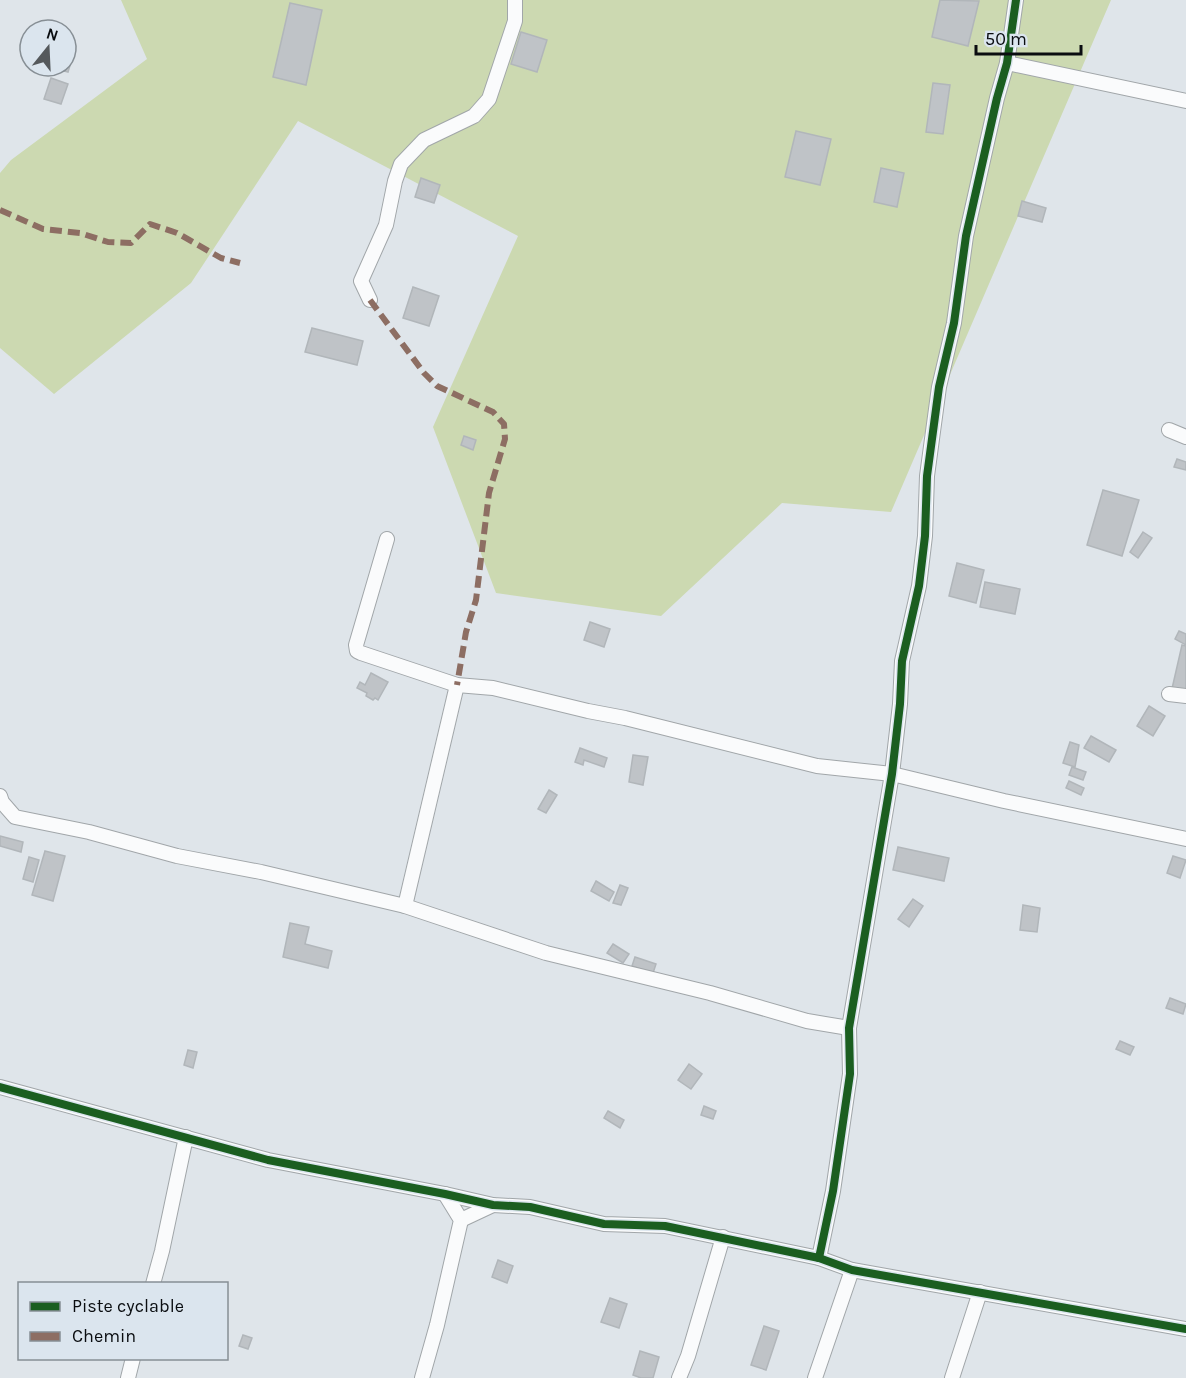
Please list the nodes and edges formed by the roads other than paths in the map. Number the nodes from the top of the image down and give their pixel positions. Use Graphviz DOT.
graph roads {
  1 [pos="515,0"];
  2 [pos="1016,0"];
  3 [pos="1007,63"];
  4 [pos="1186,101"];
  5 [pos="370,300"];
  6 [pos="1169,430"];
  7 [pos="1186,437"];
  8 [pos="387,539"];
  9 [pos="457,685"];
  10 [pos="1169,693"];
  11 [pos="1186,696"];
  12 [pos="892,774"];
  13 [pos="1,800"];
  14 [pos="1186,839"];
  15 [pos="405,906"];
  16 [pos="849,1028"];
  17 [pos="0,1087"];
  18 [pos="186,1137"];
  19 [pos="445,1194"];
  20 [pos="493,1205"];
  21 [pos="461,1220"];
  22 [pos="723,1237"];
  23 [pos="819,1258"];
  24 [pos="852,1270"];
  25 [pos="154,1282"];
  26 [pos="980,1292"];
  27 [pos="1186,1329"];
  28 [pos="133,1360"];
  29 [pos="128,1378"];
  30 [pos="422,1378"];
  31 [pos="679,1378"];
  32 [pos="814,1378"];
  33 [pos="952,1378"];
  1 -- 5 [label="street"];
  2 -- 3 [label="street"];
  3 -- 4 [label="street"];
  3 -- 12 [label="street"];
  6 -- 7 [label="street"];
  8 -- 9 [label="street"];
  9 -- 12 [label="street"];
  9 -- 15 [label="street"];
  10 -- 11 [label="street"];
  12 -- 14 [label="street"];
  12 -- 16 [label="street"];
  13 -- 15 [label="street"];
  15 -- 16 [label="street"];
  16 -- 23 [label="street"];
  17 -- 18 [label="street"];
  18 -- 19 [label="street"];
  18 -- 25 [label="street"];
  19 -- 20 [label="street"];
  19 -- 21 [label="street"];
  20 -- 21 [label="street"];
  20 -- 22 [label="street"];
  21 -- 30 [label="street"];
  22 -- 23 [label="street"];
  22 -- 31 [label="street"];
  23 -- 24 [label="street"];
  24 -- 26 [label="street"];
  24 -- 32 [label="street"];
  26 -- 27 [label="street"];
  26 -- 33 [label="street"];
  28 -- 29 [label="street"];
}
